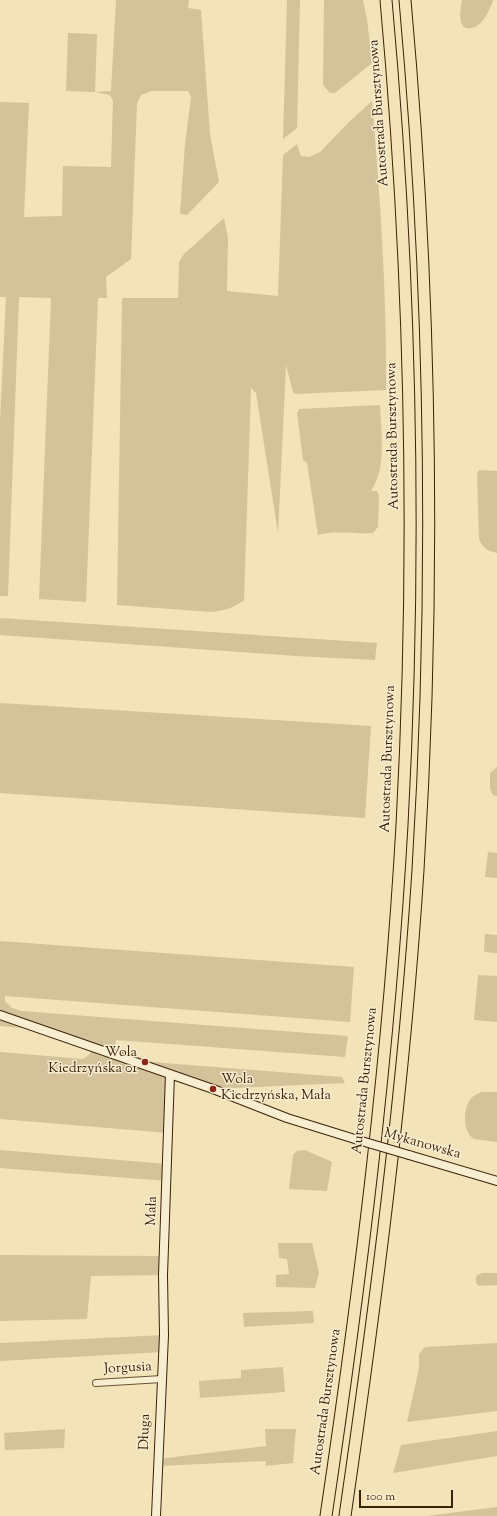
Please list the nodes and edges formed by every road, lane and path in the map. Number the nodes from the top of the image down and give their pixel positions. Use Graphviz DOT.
graph roads {
  1 [pos="386,0"];
  2 [pos="405,0"];
  3 [pos="0,1015"];
  4 [pos="170,1074"];
  5 [pos="497,1181"];
  6 [pos="163,1348"];
  7 [pos="162,1380"];
  8 [pos="96,1383"];
  9 [pos="156,1516"];
  10 [pos="326,1516"];
  11 [pos="345,1516"];
  1 -- 10 [label="highway, Autostrada Bursztynowa"];
  2 -- 11 [label="highway"];
  3 -- 4 [label="main road, Mykanowska"];
  4 -- 5 [label="main road, Mykanowska, bridge"];
  4 -- 6 [label="main road, Mała"];
  6 -- 7 [label="main road, Długa"];
  7 -- 8 [label="street, Jorgusia"];
  7 -- 9 [label="main road, Długa"];
}
